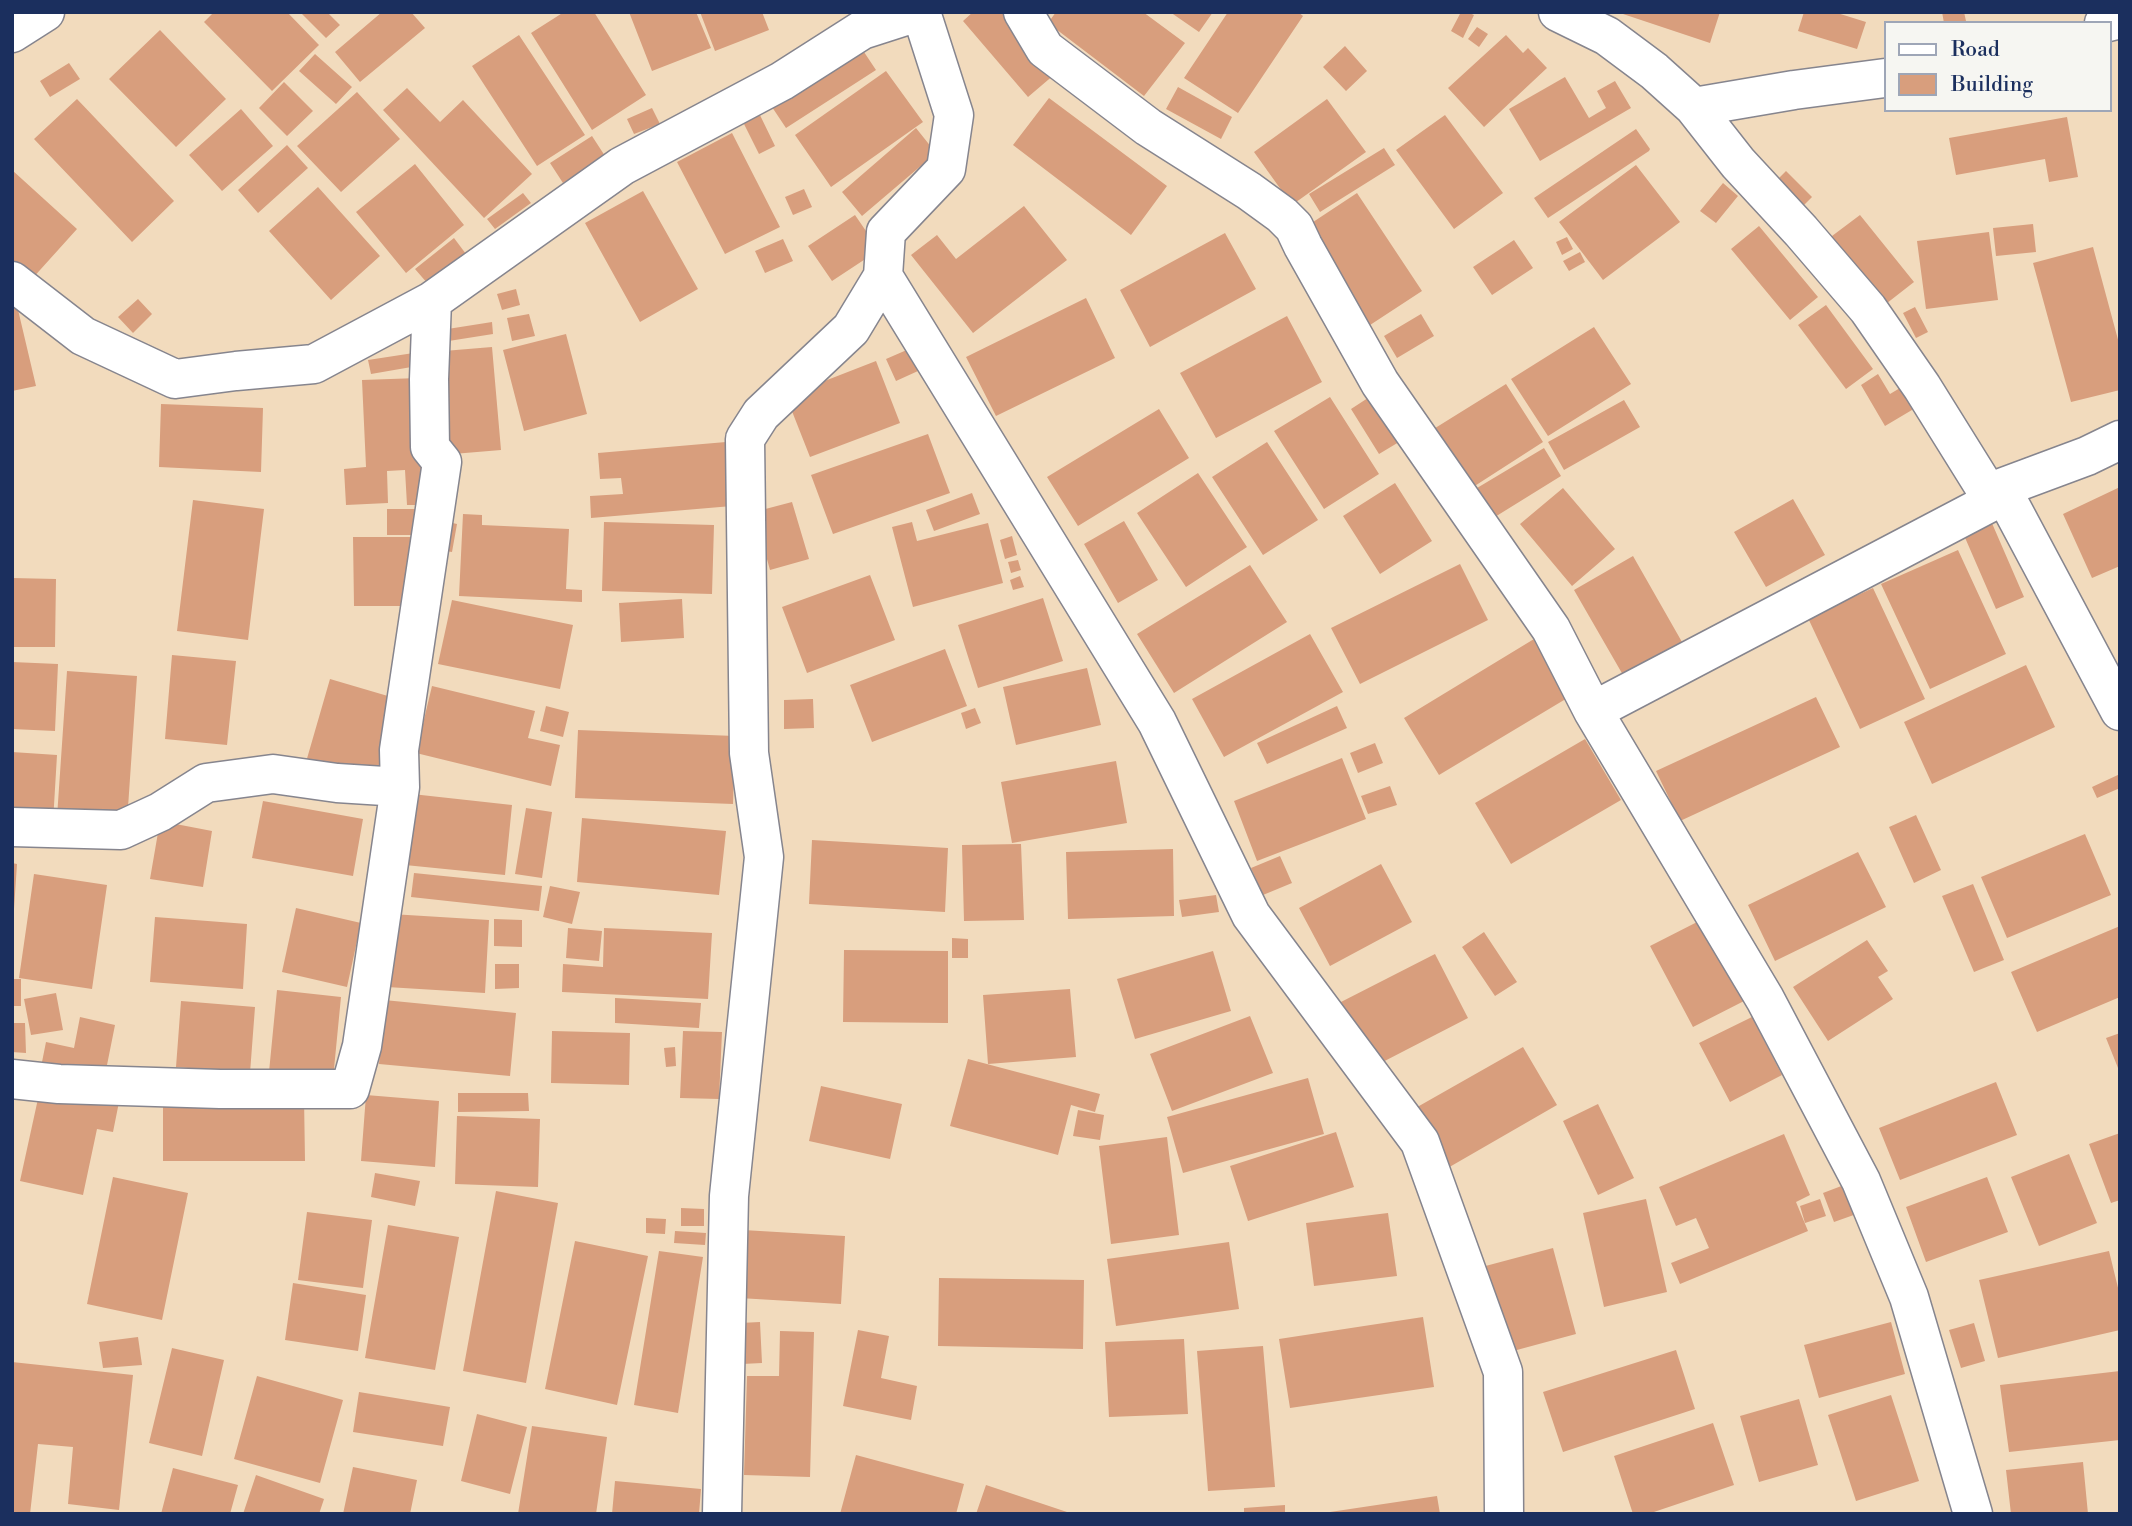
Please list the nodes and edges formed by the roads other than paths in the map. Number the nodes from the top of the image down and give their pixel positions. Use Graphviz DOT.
graph roads {
  1 [pos="45,12"];
  2 [pos="919,12"];
  3 [pos="1023,12"];
  4 [pos="1558,12"];
  5 [pos="12,33"];
  6 [pos="1884,78"];
  7 [pos="1694,107"];
  8 [pos="883,275"];
  9 [pos="12,281"];
  10 [pos="432,300"];
  11 [pos="2120,440"];
  12 [pos="1997,494"];
  13 [pos="1593,711"];
  14 [pos="2120,711"];
  15 [pos="400,787"];
  16 [pos="12,827"];
  17 [pos="12,1079"];
  18 [pos="722,1514"];
  19 [pos="1504,1514"];
  20 [pos="1973,1514"];
  1 -- 5 [label="street"];
  2 -- 8 [label="street"];
  2 -- 10 [label="street"];
  3 -- 13 [label="street"];
  4 -- 7 [label="street"];
  6 -- 7 [label="street"];
  7 -- 12 [label="street"];
  8 -- 18 [label="street"];
  8 -- 19 [label="street"];
  9 -- 10 [label="street"];
  10 -- 15 [label="street"];
  11 -- 12 [label="street"];
  12 -- 13 [label="street"];
  12 -- 14 [label="street"];
  13 -- 20 [label="street"];
  15 -- 16 [label="street"];
  15 -- 17 [label="street"];
}
